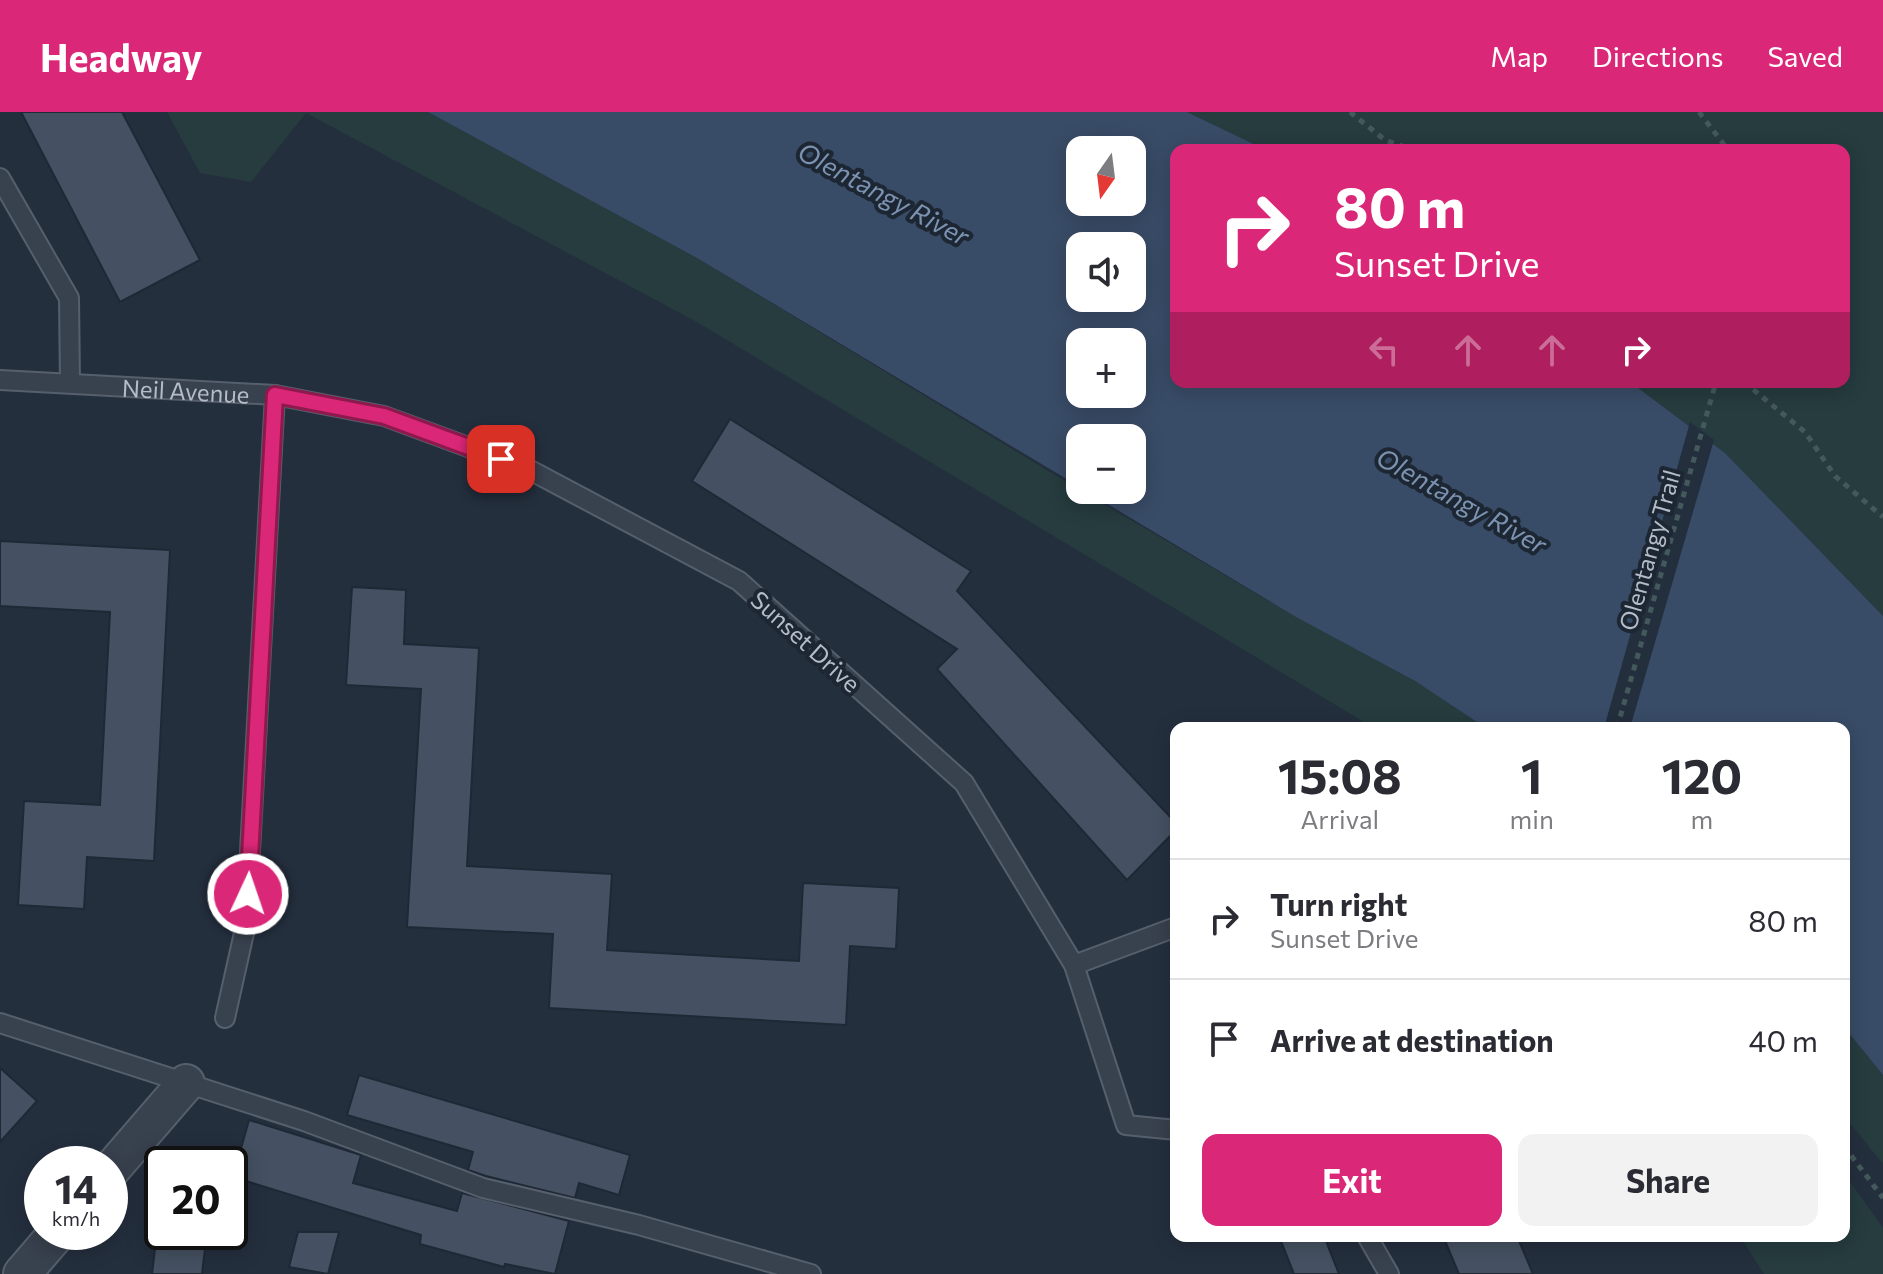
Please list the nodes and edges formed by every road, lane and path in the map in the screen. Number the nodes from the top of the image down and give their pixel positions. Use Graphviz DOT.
graph roads {
  1 [pos="1350,112"];
  2 [pos="1699,112"];
  3 [pos="1396,144"];
  4 [pos="1723,144"];
  5 [pos="0,178"];
  6 [pos="0,380"];
  7 [pos="70,383"];
  8 [pos="1714,388"];
  9 [pos="1751,388"];
  10 [pos="275,395"];
  11 [pos="1883,517"];
  12 [pos="1619,722"];
  13 [pos="1170,929"];
  14 [pos="1074,965"];
  15 [pos="225,1018"];
  16 [pos="0,1023"];
  17 [pos="186,1083"];
  18 [pos="1170,1129"];
  19 [pos="128,1150"];
  20 [pos="1850,1154"];
  21 [pos="1883,1198"];
  22 [pos="1370,1242"];
  23 [pos="43,1250"];
  24 [pos="22,1274"];
  25 [pos="811,1274"];
  26 [pos="1389,1274"];
  1 -- 3 [label="path"];
  2 -- 4 [label="path"];
  5 -- 7 [label="lane"];
  6 -- 7 [label="lane, Neil Avenue"];
  7 -- 10 [label="lane, Neil Avenue"];
  8 -- 12 [label="path, Olentangy Trail"];
  9 -- 11 [label="path"];
  10 -- 14 [label="lane, Sunset Drive"];
  10 -- 15 [label="lane, Neil Avenue"];
  13 -- 14 [label="lane"];
  14 -- 18 [label="lane, Sunset Drive"];
  16 -- 17 [label="lane"];
  17 -- 19 [label="street"];
  17 -- 25 [label="lane"];
  20 -- 21 [label="path"];
  22 -- 26 [label="lane"];
  23 -- 24 [label="street"];
}
